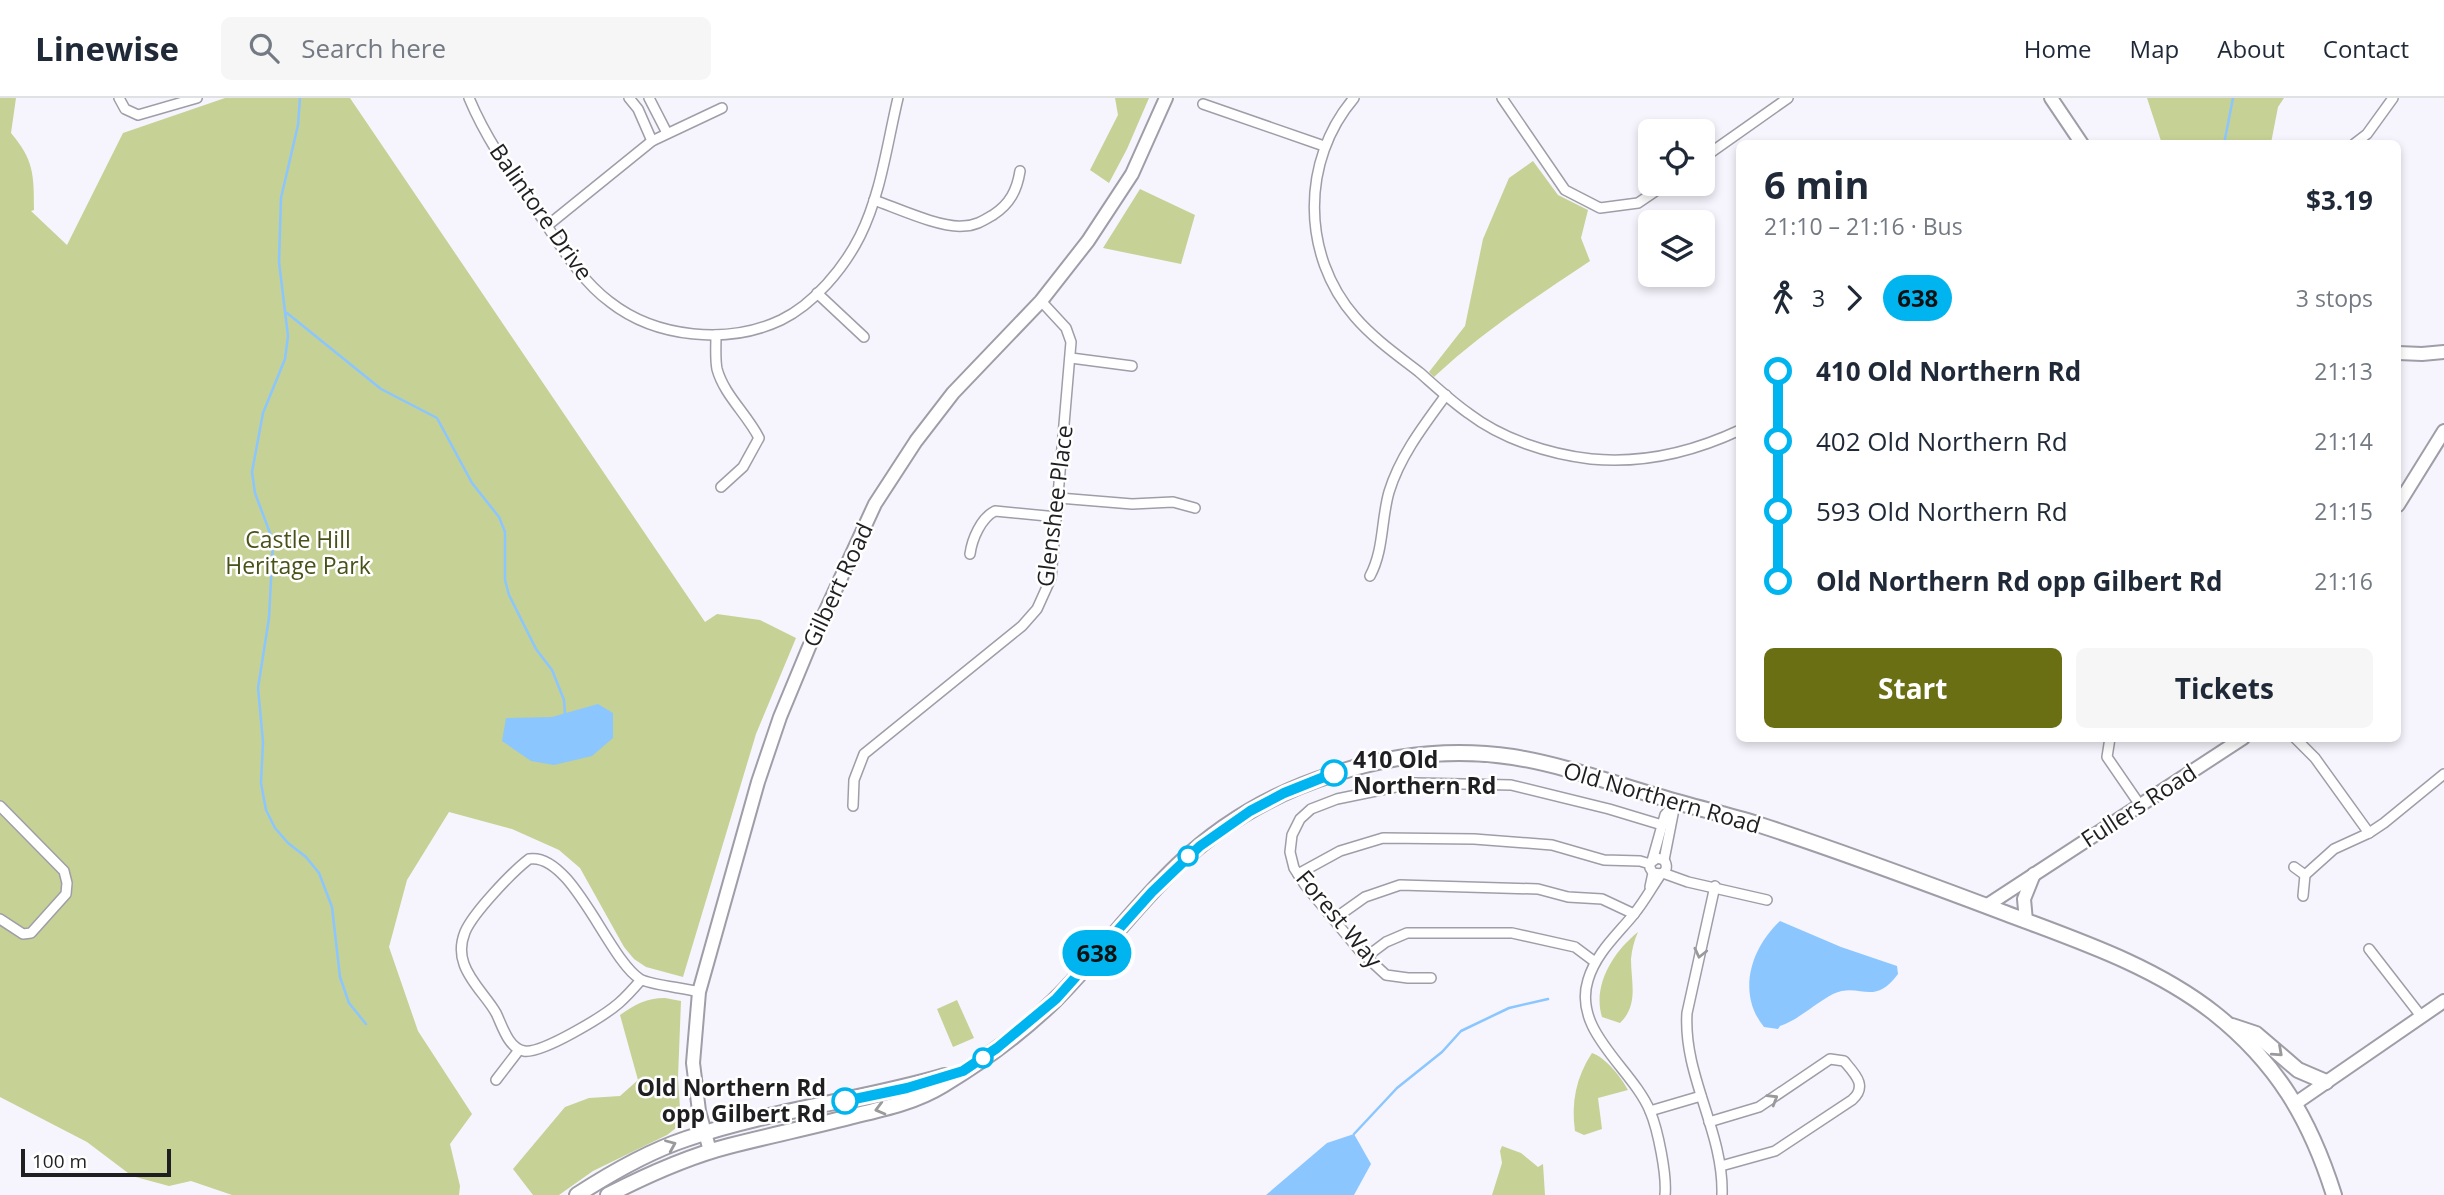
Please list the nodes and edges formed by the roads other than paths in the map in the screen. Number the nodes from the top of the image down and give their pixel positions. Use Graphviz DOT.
graph roads {
  1 [pos="119,98"];
  2 [pos="197,98"];
  3 [pos="469,98"];
  4 [pos="629,98"];
  5 [pos="649,98"];
  6 [pos="898,98"];
  7 [pos="1166,98"];
  8 [pos="1354,98"];
  9 [pos="1502,98"];
  10 [pos="1788,98"];
  11 [pos="2051,98"];
  12 [pos="2393,98"];
  13 [pos="1203,104"];
  14 [pos="722,108"];
  15 [pos="667,133"];
  16 [pos="2079,140"];
  17 [pos="2359,140"];
  18 [pos="652,141"];
  19 [pos="1324,146"];
  20 [pos="1715,150"];
  21 [pos="1020,171"];
  22 [pos="1648,196"];
  23 [pos="874,200"];
  24 [pos="547,226"];
  25 [pos="817,293"];
  26 [pos="1041,301"];
  27 [pos="716,335"];
  28 [pos="864,337"];
  29 [pos="2444,352"];
  30 [pos="2401,353"];
  31 [pos="1071,358"];
  32 [pos="1132,366"];
  33 [pos="1446,395"];
  34 [pos="2444,431"];
  35 [pos="1736,432"];
  36 [pos="722,487"];
  37 [pos="1059,498"];
  38 [pos="2401,500"];
  39 [pos="1195,509"];
  40 [pos="1058,517"];
  41 [pos="971,554"];
  42 [pos="1370,576"];
  43 [pos="2109,742"];
  44 [pos="2237,742"];
  45 [pos="2299,742"];
  46 [pos="2444,774"];
  47 [pos="1676,802"];
  48 [pos="2140,805"];
  49 [pos="0,806"];
  50 [pos="853,806"];
  51 [pos="1662,825"];
  52 [pos="2369,833"];
  53 [pos="2294,867"];
  54 [pos="1660,869"];
  55 [pos="1298,874"];
  56 [pos="2035,874"];
  57 [pos="2305,875"];
  58 [pos="1715,886"];
  59 [pos="2303,896"];
  60 [pos="1767,900"];
  61 [pos="1986,906"];
  62 [pos="1634,914"];
  63 [pos="0,919"];
  64 [pos="1334,919"];
  65 [pos="2026,921"];
  66 [pos="2369,949"];
  67 [pos="1366,957"];
  68 [pos="1595,962"];
  69 [pos="1431,978"];
  70 [pos="641,979"];
  71 [pos="699,992"];
  72 [pos="2444,1000"];
  73 [pos="2421,1016"];
  74 [pos="2228,1024"];
  75 [pos="519,1049"];
  76 [pos="963,1071"];
  77 [pos="496,1080"];
  78 [pos="2326,1082"];
  79 [pos="1701,1096"];
  80 [pos="2296,1103"];
  81 [pos="1650,1111"];
  82 [pos="1709,1122"];
  83 [pos="705,1133"];
  84 [pos="710,1151"];
  85 [pos="1721,1166"];
  86 [pos="577,1195"];
  87 [pos="608,1195"];
  88 [pos="1665,1195"];
  89 [pos="1722,1195"];
  90 [pos="2334,1195"];
  1 -- 2 [label="street"];
  3 -- 24 [label="street, Balintore Drive"];
  4 -- 18 [label="street"];
  5 -- 15 [label="street"];
  6 -- 23 [label="street, Balintore Drive"];
  7 -- 26 [label="main road, Gilbert Road"];
  8 -- 19 [label="street"];
  9 -- 22 [label="street"];
  10 -- 20 [label="street"];
  11 -- 16 [label="main road"];
  12 -- 17 [label="street"];
  13 -- 19 [label="street"];
  14 -- 15 [label="street"];
  15 -- 18 [label="street"];
  18 -- 24 [label="street"];
  19 -- 33 [label="street"];
  21 -- 23 [label="street"];
  23 -- 25 [label="street, Balintore Drive"];
  24 -- 27 [label="street, Balintore Drive"];
  25 -- 27 [label="street, Balintore Drive"];
  25 -- 28 [label="street"];
  26 -- 31 [label="street, Glenshee Place"];
  26 -- 71 [label="main road, Gilbert Road"];
  27 -- 36 [label="street"];
  29 -- 30 [label="main road"];
  31 -- 32 [label="street"];
  31 -- 37 [label="street, Glenshee Place"];
  33 -- 35 [label="street"];
  33 -- 42 [label="street"];
  34 -- 38 [label="main road"];
  37 -- 39 [label="street"];
  37 -- 40 [label="street, Glenshee Place"];
  40 -- 41 [label="street"];
  40 -- 50 [label="street, Glenshee Place"];
  43 -- 48 [label="street"];
  44 -- 48 [label="main road, Fullers Road"];
  45 -- 52 [label="street"];
  46 -- 52 [label="street"];
  47 -- 51 [label="street"];
  47 -- 54 [label="street"];
  47 -- 61 [label="main road, Old Northern Road"];
  47 -- 76 [label="main road, Old Northern Road"];
  48 -- 56 [label="main road, Fullers Road"];
  49 -- 63 [label="street"];
  51 -- 54 [label="street"];
  51 -- 55 [label="street, Forest Way"];
  52 -- 57 [label="street"];
  53 -- 57 [label="street"];
  54 -- 55 [label="street"];
  54 -- 58 [label="street"];
  54 -- 62 [label="street"];
  55 -- 64 [label="street, Forest Way"];
  56 -- 61 [label="main road, Fullers Road"];
  56 -- 65 [label="main road"];
  57 -- 59 [label="street"];
  58 -- 60 [label="street"];
  58 -- 79 [label="street, one-way"];
  61 -- 65 [label="main road, Old Northern Road"];
  62 -- 64 [label="street"];
  62 -- 68 [label="street"];
  64 -- 67 [label="street, Forest Way"];
  65 -- 74 [label="main road, Old Northern Road"];
  66 -- 73 [label="street"];
  67 -- 68 [label="street"];
  67 -- 69 [label="street, Forest Way"];
  68 -- 81 [label="street"];
  70 -- 71 [label="street"];
  70 -- 75 [label="street"];
  70 -- 75 [label="street"];
  71 -- 83 [label="main road, Gilbert Road"];
  72 -- 73 [label="main road"];
  73 -- 78 [label="main road"];
  74 -- 78 [label="main road, one-way"];
  74 -- 80 [label="main road, Old Northern Road"];
  75 -- 77 [label="street"];
  76 -- 83 [label="main road, Old Northern Road"];
  76 -- 84 [label="main road, Old Northern Road, one-way"];
  78 -- 80 [label="main road"];
  79 -- 81 [label="street"];
  79 -- 82 [label="street"];
  80 -- 90 [label="main road, Old Northern Road"];
  81 -- 88 [label="street"];
  82 -- 85 [label="street"];
  82 -- 85 [label="street, one-way"];
  83 -- 84 [label="main road, Gilbert Road"];
  86 -- 83 [label="main road, Old Northern Road, one-way"];
  84 -- 87 [label="main road, Old Northern Road"];
  85 -- 89 [label="street"];
}
